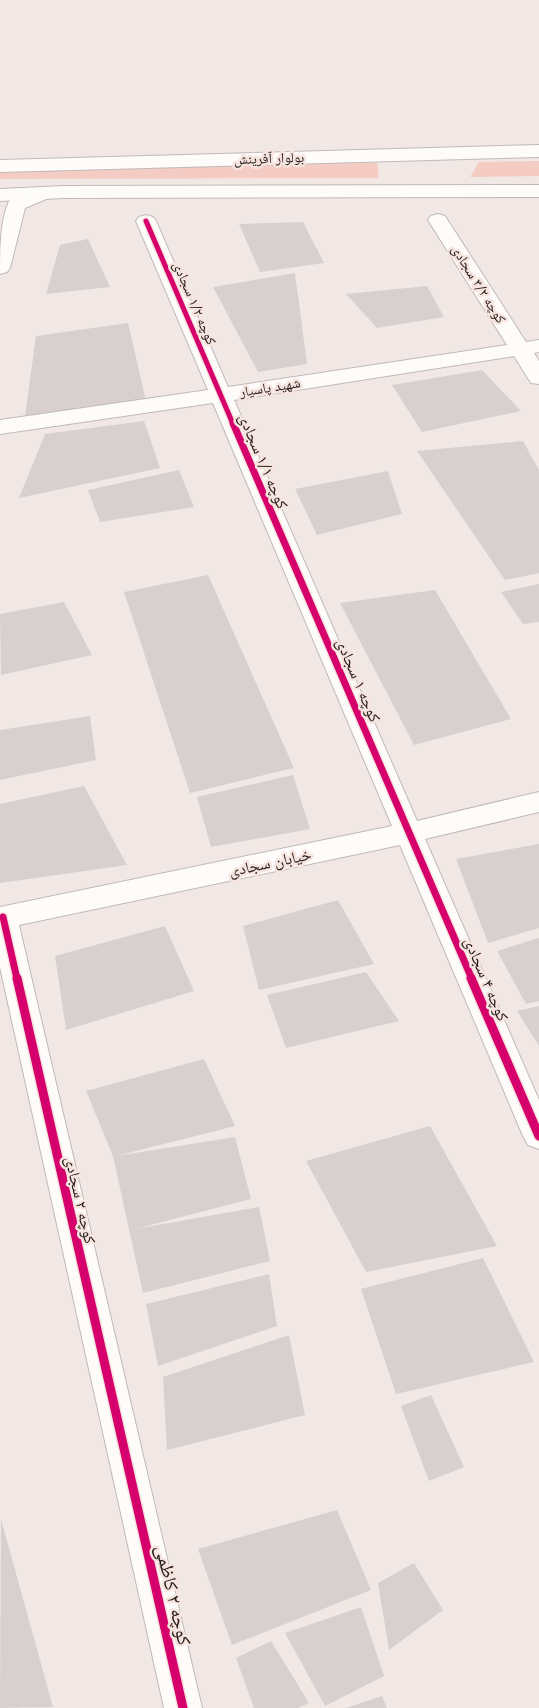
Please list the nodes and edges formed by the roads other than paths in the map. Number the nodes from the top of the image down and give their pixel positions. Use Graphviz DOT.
graph roads {
  1 [pos="539,151"];
  2 [pos="401,154"];
  3 [pos="0,166"];
  4 [pos="420,191"];
  5 [pos="539,191"];
  6 [pos="44,193"];
  7 [pos="0,195"];
  8 [pos="438,220"];
  9 [pos="146,221"];
  10 [pos="0,268"];
  11 [pos="529,347"];
  12 [pos="539,378"];
  13 [pos="221,395"];
  14 [pos="0,427"];
  15 [pos="282,538"];
  16 [pos="539,802"];
  17 [pos="409,833"];
  18 [pos="1,918"];
  19 [pos="539,1136"];
  20 [pos="133,1488"];
  21 [pos="183,1708"];
  1 -- 2 [label="street, بولوار آفرینش"];
  2 -- 3 [label="street, بولوار آفرینش"];
  2 -- 4 [label="street"];
  4 -- 5 [label="street, بولوار آفرینش"];
  4 -- 6 [label="street, بولوار آفرینش"];
  6 -- 7 [label="street, بولوار آفرینش"];
  6 -- 10 [label="street"];
  8 -- 11 [label="street, کوچه ۳/۲ سجادی"];
  9 -- 13 [label="street, کوچه ۱/۲ سجادی"];
  11 -- 12 [label="street, کوچه ۳/۲ سجادی"];
  11 -- 13 [label="street, شهید پاسیار"];
  13 -- 14 [label="street, شهید پاسیار"];
  13 -- 15 [label="street, کوچه ۱/۱ سجادی"];
  15 -- 17 [label="street, کوچه ۱ سجادی"];
  16 -- 17 [label="street, خیابان سجادی"];
  17 -- 18 [label="street, خیابان سجادی"];
  17 -- 19 [label="street, کوچه ۴ سجادی"];
  18 -- 20 [label="street, کوچه ۲ سجادی"];
  20 -- 21 [label="street, کوچه ۲ کاظمی"];
}
